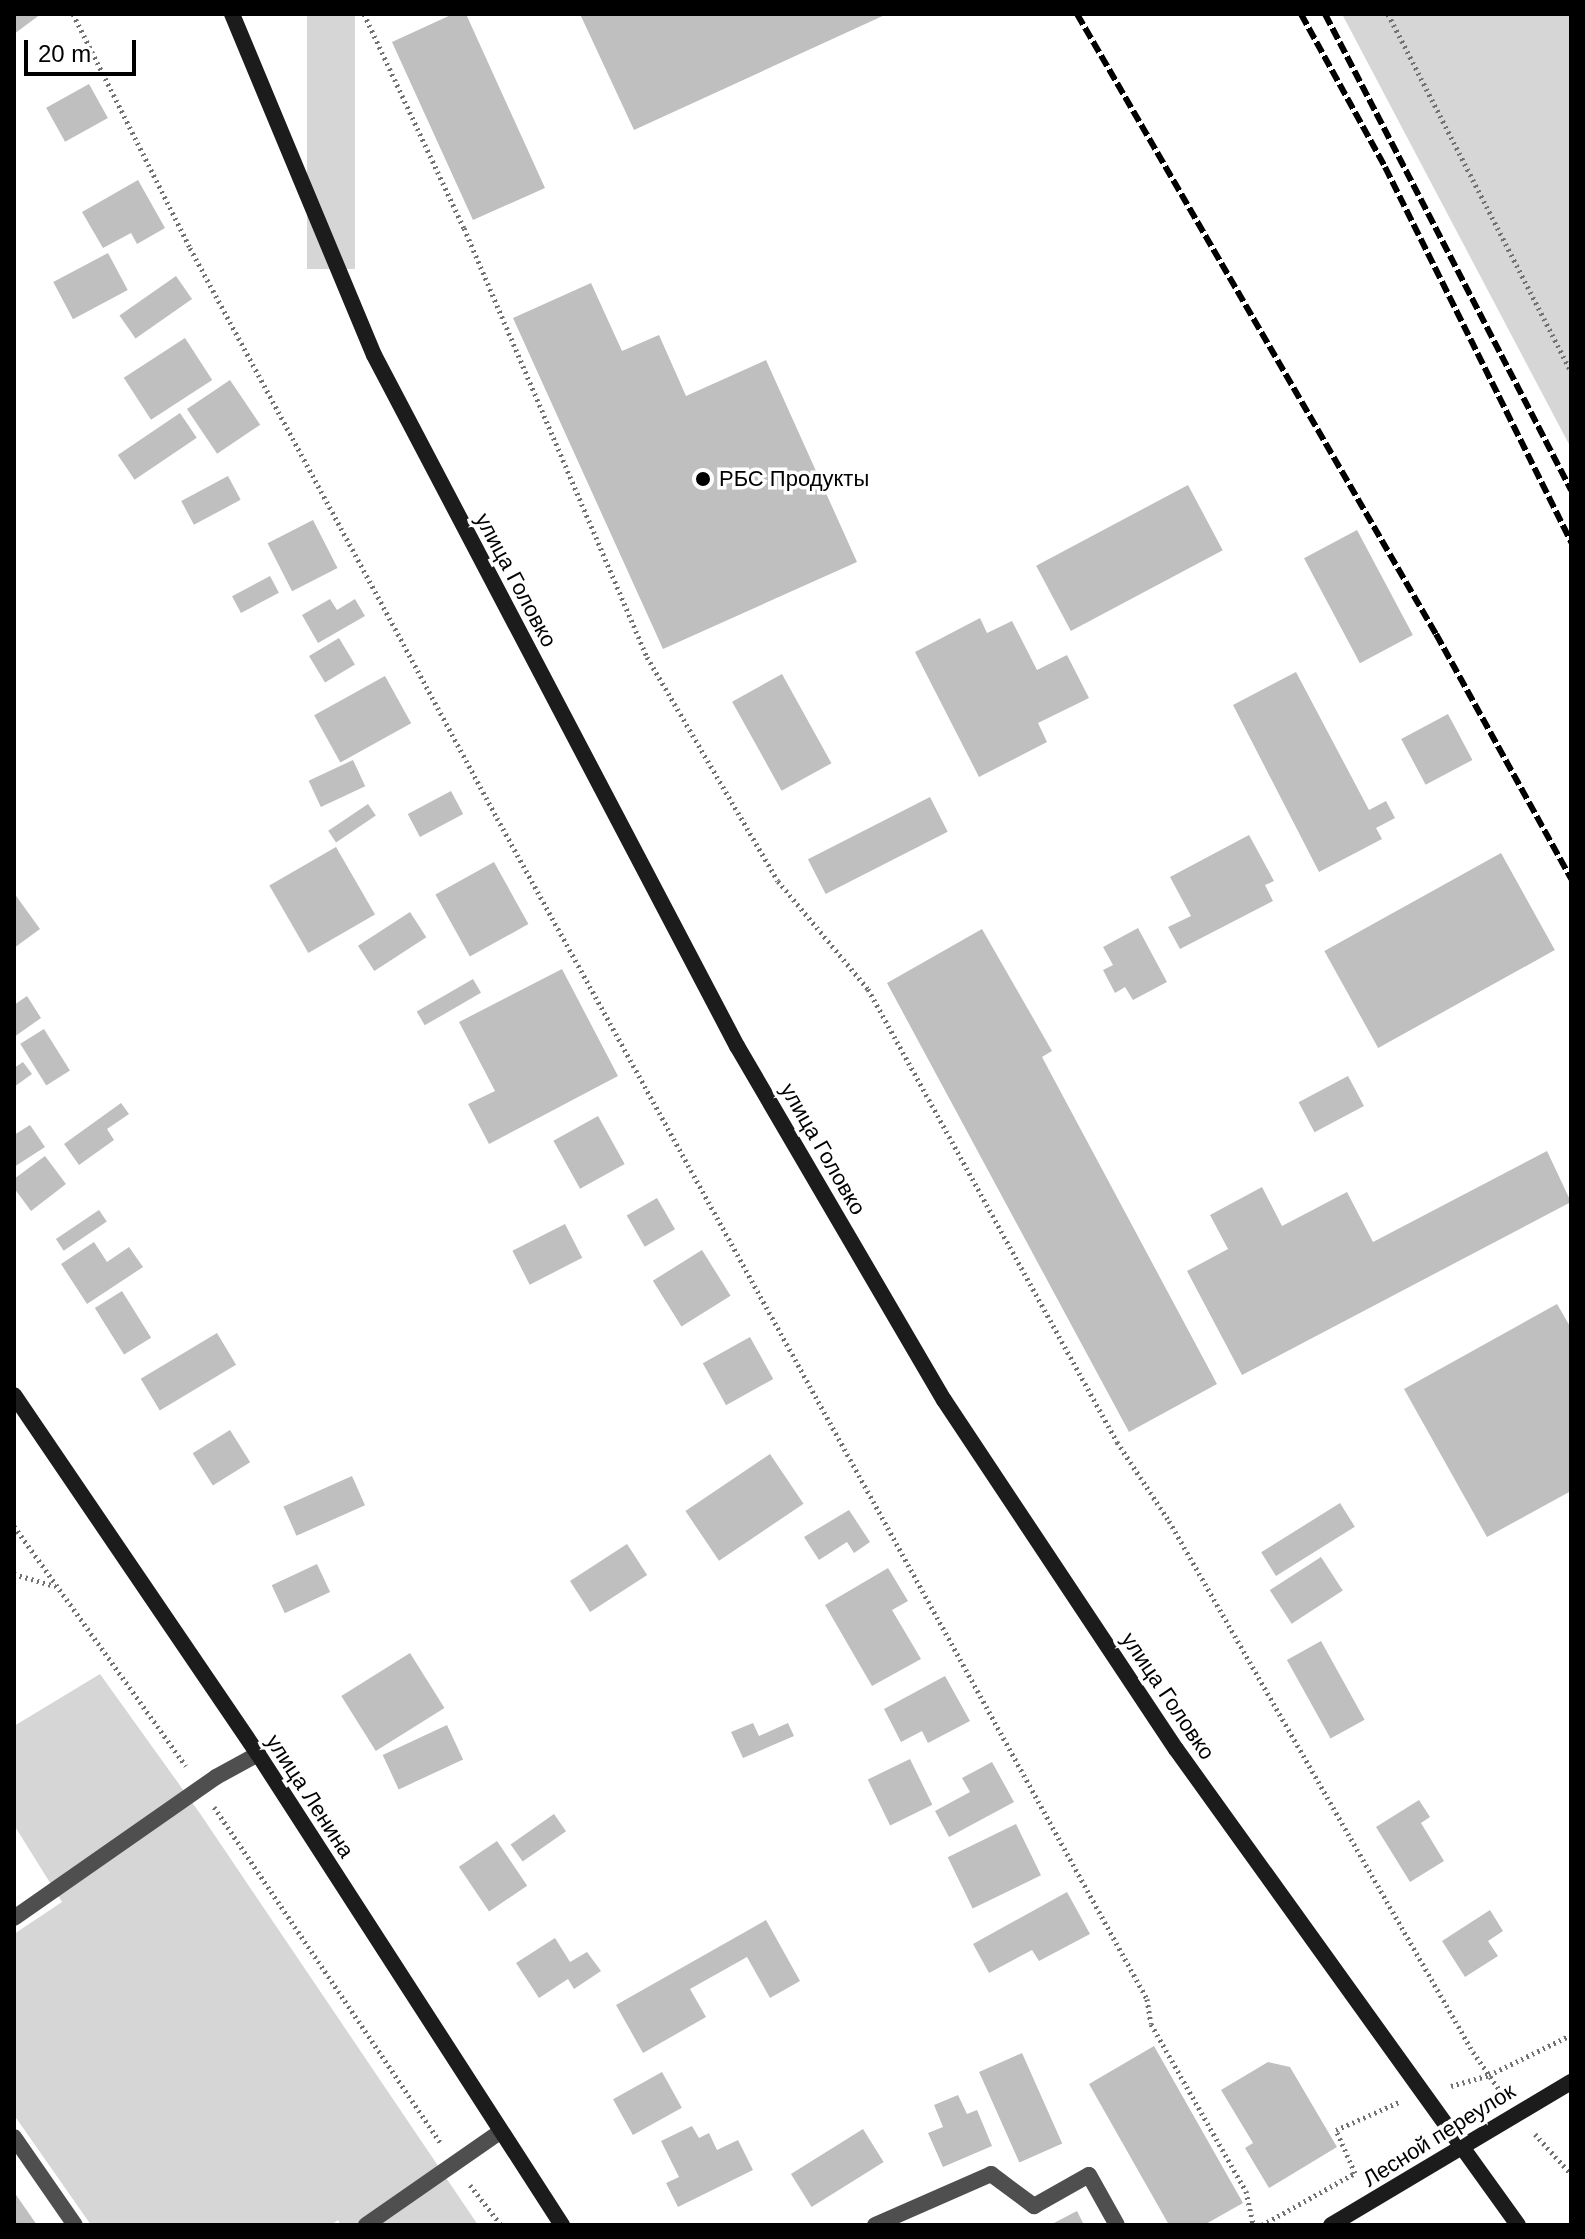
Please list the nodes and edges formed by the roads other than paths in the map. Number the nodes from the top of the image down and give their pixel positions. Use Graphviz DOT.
graph roads {
  1 [pos="232,14"];
  2 [pos="14,1395"];
  3 [pos="258,1754"];
  4 [pos="14,1918"];
  5 [pos="1571,2082"];
  6 [pos="500,2132"];
  7 [pos="14,2137"];
  8 [pos="1459,2150"];
  9 [pos="75,2225"];
  10 [pos="366,2225"];
  11 [pos="562,2225"];
  12 [pos="875,2225"];
  13 [pos="1117,2225"];
  14 [pos="1331,2225"];
  15 [pos="1518,2225"];
  1 -- 8 [label="main road, улица Головко"];
  2 -- 3 [label="main road, улица Ленина"];
  3 -- 4 [label="lane"];
  3 -- 6 [label="main road, улица Ленина"];
  5 -- 8 [label="main road, Лесной переулок"];
  6 -- 10 [label="lane"];
  6 -- 11 [label="main road, улица Ленина"];
  7 -- 9 [label="lane"];
  8 -- 14 [label="main road, Лесной переулок"];
  8 -- 15 [label="main road, улица Головко"];
  12 -- 13 [label="lane"];
}
